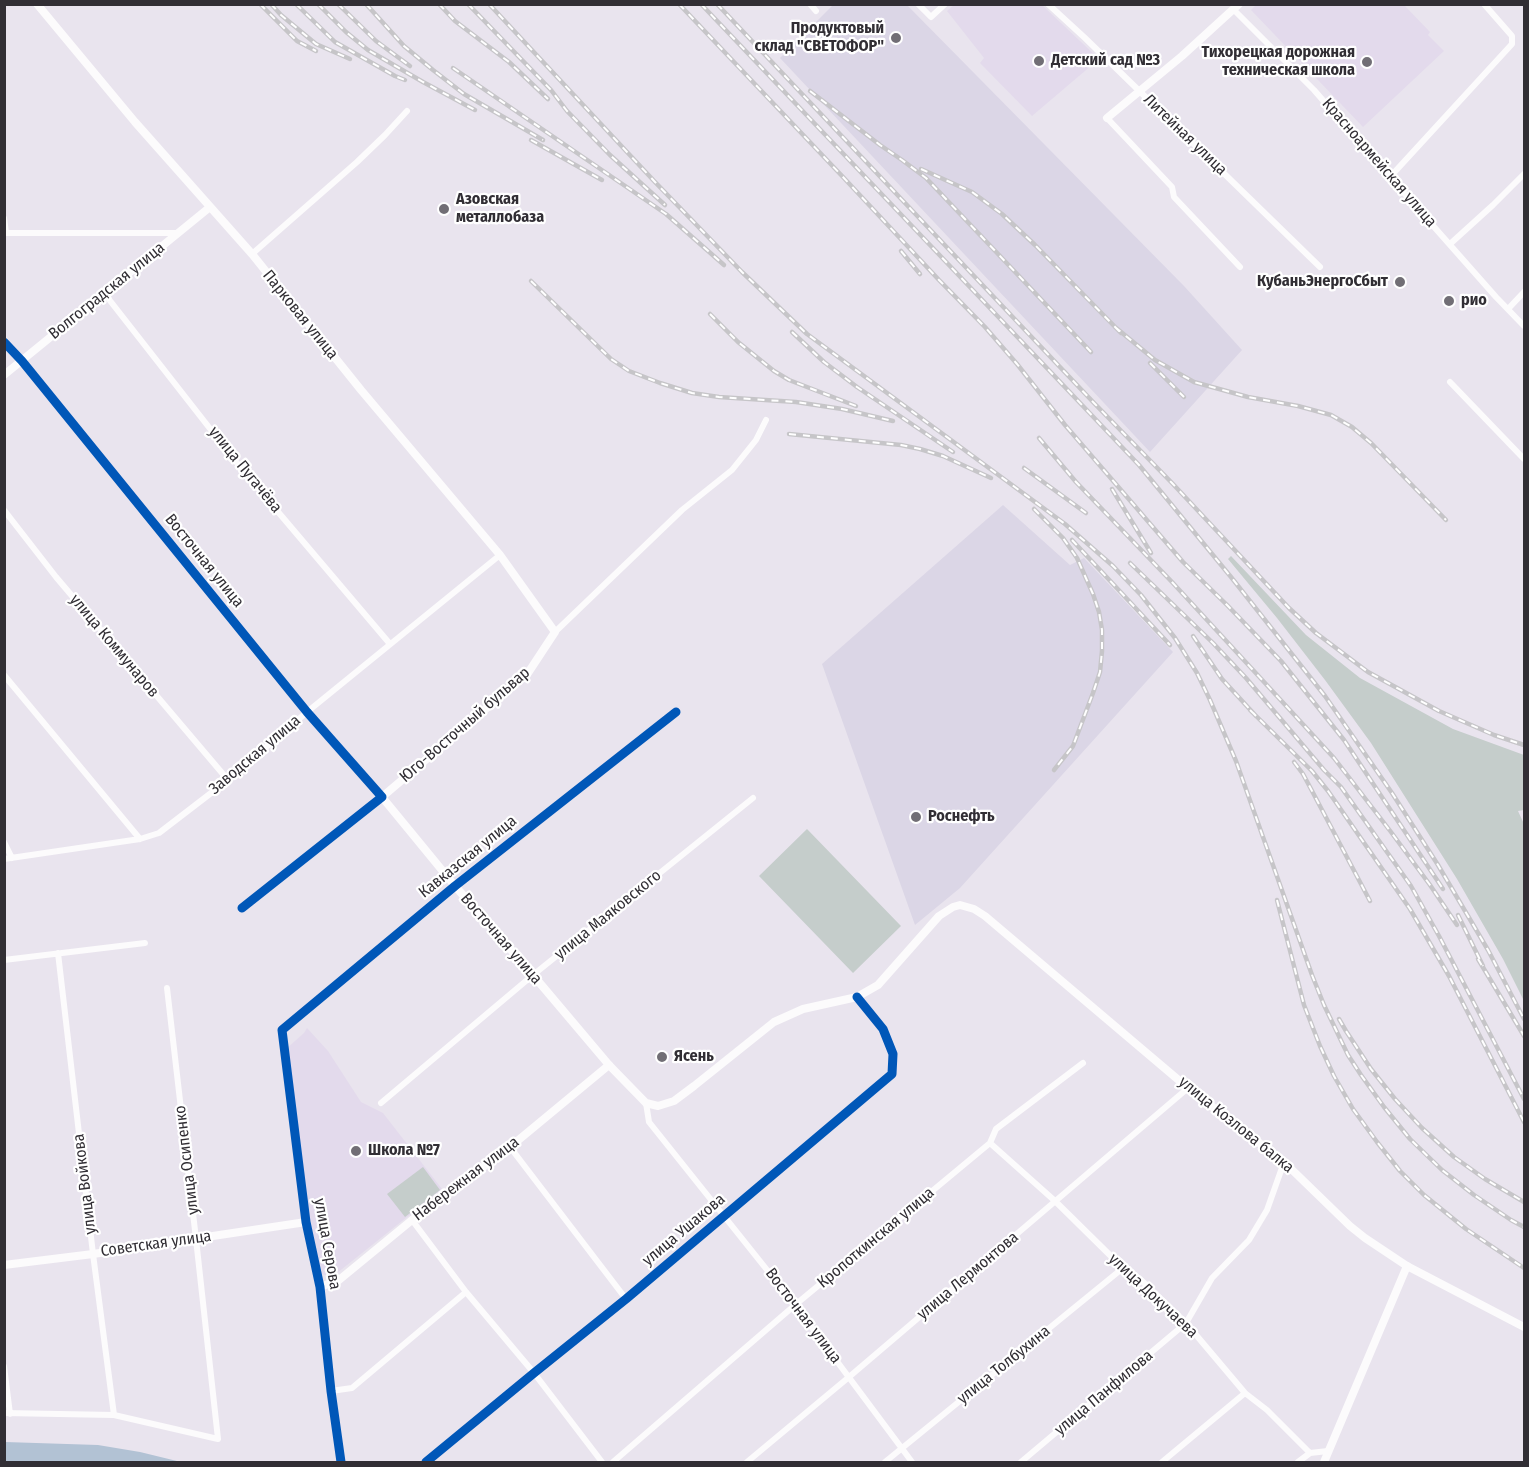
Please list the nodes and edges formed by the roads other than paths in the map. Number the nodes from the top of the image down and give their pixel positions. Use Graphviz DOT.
graph roads {
  1 [pos="37,4"];
  2 [pos="810,4"];
  3 [pos="918,4"];
  4 [pos="945,4"];
  5 [pos="1048,4"];
  6 [pos="1484,4"];
  7 [pos="1234,6"];
  8 [pos="816,11"];
  9 [pos="1139,92"];
  10 [pos="406,111"];
  11 [pos="1107,118"];
  12 [pos="1524,174"];
  13 [pos="1390,177"];
  14 [pos="210,207"];
  15 [pos="4,218"];
  16 [pos="5,233"];
  17 [pos="178,233"];
  18 [pos="1450,244"];
  19 [pos="252,255"];
  20 [pos="1240,267"];
  21 [pos="1320,267"];
  22 [pos="104,292"];
  23 [pos="1524,292"];
  24 [pos="1508,309"];
  25 [pos="1524,326"];
  26 [pos="4,342"];
  27 [pos="22,361"];
  28 [pos="4,375"];
  29 [pos="1450,382"];
  30 [pos="766,420"];
  31 [pos="1524,459"];
  32 [pos="4,510"];
  33 [pos="500,555"];
  34 [pos="555,632"];
  35 [pos="390,645"];
  36 [pos="4,675"];
  37 [pos="307,712"];
  38 [pos="676,712"];
  39 [pos="228,780"];
  40 [pos="382,797"];
  41 [pos="753,798"];
  42 [pos="140,839"];
  43 [pos="4,842"];
  44 [pos="8,858"];
  45 [pos="455,886"];
  46 [pos="242,908"];
  47 [pos="145,943"];
  48 [pos="58,953"];
  49 [pos="4,960"];
  50 [pos="533,975"];
  51 [pos="167,988"];
  52 [pos="857,997"];
  53 [pos="282,1030"];
  54 [pos="1083,1063"];
  55 [pos="609,1065"];
  56 [pos="1188,1088"];
  57 [pos="381,1103"];
  58 [pos="646,1103"];
  59 [pos="990,1143"];
  60 [pos="510,1147"];
  61 [pos="1284,1162"];
  62 [pos="1055,1201"];
  63 [pos="725,1216"];
  64 [pos="412,1220"];
  65 [pos="306,1222"];
  66 [pos="196,1239"];
  67 [pos="93,1254"];
  68 [pos="4,1265"];
  69 [pos="1407,1266"];
  70 [pos="1123,1268"];
  71 [pos="320,1287"];
  72 [pos="466,1292"];
  73 [pos="626,1299"];
  74 [pos="795,1305"];
  75 [pos="1186,1323"];
  76 [pos="1524,1327"];
  77 [pos="4,1366"];
  78 [pos="534,1373"];
  79 [pos="849,1377"];
  80 [pos="331,1391"];
  81 [pos="1245,1393"];
  82 [pos="7,1414"];
  83 [pos="114,1415"];
  84 [pos="901,1449"];
  85 [pos="1328,1451"];
  86 [pos="1310,1453"];
  87 [pos="341,1462"];
  88 [pos="426,1462"];
  89 [pos="602,1462"];
  90 [pos="613,1462"];
  91 [pos="747,1462"];
  92 [pos="885,1462"];
  93 [pos="912,1462"];
  94 [pos="1021,1462"];
  95 [pos="1162,1462"];
  96 [pos="1298,1462"];
  97 [pos="1324,1462"];
  1 -- 14 [label="main road, Парковая улица"];
  2 -- 8 [label="street"];
  3 -- 4 [label="street"];
  5 -- 9 [label="street, Литейная улица"];
  6 -- 13 [label="street"];
  7 -- 9 [label="street"];
  7 -- 13 [label="street, Красноармейская улица"];
  9 -- 11 [label="street"];
  9 -- 21 [label="street, Литейная улица"];
  10 -- 19 [label="street"];
  11 -- 20 [label="street"];
  12 -- 18 [label="street"];
  13 -- 18 [label="street, Красноармейская улица"];
  14 -- 17 [label="main road, Волгоградская улица"];
  14 -- 19 [label="main road, Парковая улица"];
  15 -- 16 [label="street"];
  16 -- 17 [label="street"];
  17 -- 22 [label="main road, Волгоградская улица"];
  18 -- 24 [label="street, Красноармейская улица"];
  19 -- 33 [label="main road, Парковая улица"];
  22 -- 27 [label="main road, Волгоградская улица"];
  22 -- 35 [label="street, улица Пугачёва"];
  23 -- 24 [label="street"];
  24 -- 25 [label="street, Красноармейская улица"];
  26 -- 27 [label="street, Восточная улица"];
  27 -- 28 [label="main road, Волгоградская улица"];
  27 -- 37 [label="street, Восточная улица"];
  29 -- 31 [label="street"];
  30 -- 34 [label="street, Юго-Восточный бульвар"];
  32 -- 39 [label="street, улица Коммунаров"];
  33 -- 34 [label="main road, Парковая улица"];
  33 -- 35 [label="street, Заводская улица"];
  34 -- 40 [label="main road, Юго-Восточный бульвар"];
  35 -- 37 [label="street, Заводская улица"];
  36 -- 42 [label="street"];
  37 -- 39 [label="street, Заводская улица"];
  37 -- 40 [label="street, Восточная улица"];
  38 -- 45 [label="street, Кавказская улица"];
  39 -- 42 [label="street, Заводская улица"];
  40 -- 45 [label="main road, Восточная улица"];
  40 -- 46 [label="street, Юго-Восточный бульвар"];
  41 -- 50 [label="street, улица Маяковского"];
  42 -- 44 [label="street, Заводская улица"];
  43 -- 44 [label="street"];
  45 -- 50 [label="main road, Восточная улица"];
  45 -- 53 [label="street, Кавказская улица"];
  47 -- 48 [label="street"];
  48 -- 49 [label="street"];
  48 -- 67 [label="street, улица Войкова"];
  50 -- 55 [label="main road, Восточная улица"];
  50 -- 57 [label="street, улица Маяковского"];
  51 -- 66 [label="street, улица Осипенко"];
  52 -- 56 [label="main road, улица Козлова балка"];
  52 -- 58 [label="main road"];
  52 -- 63 [label="street, улица Ушакова"];
  53 -- 65 [label="street, улица Серова"];
  54 -- 59 [label="street, Кропоткинская улица"];
  55 -- 58 [label="main road, Восточная улица"];
  55 -- 60 [label="street, Набережная улица"];
  56 -- 61 [label="main road, улица Козлова балка"];
  56 -- 62 [label="street, улица Лермонтова"];
  58 -- 63 [label="street, Восточная улица"];
  59 -- 62 [label="street, улица Докучаева"];
  59 -- 74 [label="street, Кропоткинская улица"];
  60 -- 64 [label="street, Набережная улица"];
  60 -- 73 [label="street"];
  61 -- 69 [label="main road, улица Козлова балка"];
  61 -- 75 [label="street, улица Панфилова"];
  62 -- 70 [label="street, улица Докучаева"];
  62 -- 79 [label="street, улица Лермонтова"];
  63 -- 73 [label="street, улица Ушакова"];
  63 -- 74 [label="street, Восточная улица"];
  64 -- 71 [label="street, Набережная улица"];
  64 -- 72 [label="street"];
  65 -- 66 [label="street, Советская улица"];
  65 -- 71 [label="street, улица Серова"];
  66 -- 67 [label="street, Советская улица"];
  66 -- 83 [label="street, улица Осипенко"];
  67 -- 68 [label="street, Советская улица"];
  67 -- 83 [label="street, улица Войкова"];
  69 -- 76 [label="main road, улица Козлова балка"];
  69 -- 85 [label="street"];
  70 -- 75 [label="street, улица Докучаева"];
  70 -- 84 [label="street, улица Толбухина"];
  71 -- 80 [label="street, улица Серова"];
  72 -- 78 [label="street"];
  72 -- 80 [label="street"];
  73 -- 78 [label="street, улица Ушакова"];
  74 -- 79 [label="street, Восточная улица"];
  74 -- 90 [label="street, Кропоткинская улица"];
  75 -- 81 [label="street, улица Докучаева"];
  75 -- 94 [label="street, улица Панфилова"];
  77 -- 82 [label="street"];
  78 -- 88 [label="street, улица Ушакова"];
  78 -- 89 [label="street"];
  79 -- 84 [label="street, Восточная улица"];
  79 -- 91 [label="street, улица Лермонтова"];
  80 -- 87 [label="street, улица Серова"];
  81 -- 86 [label="street, улица Докучаева"];
  81 -- 95 [label="street"];
  82 -- 83 [label="street"];
  84 -- 92 [label="street, улица Толбухина"];
  84 -- 93 [label="street, Восточная улица"];
  85 -- 86 [label="street"];
  85 -- 97 [label="street"];
  86 -- 96 [label="street"];
}
